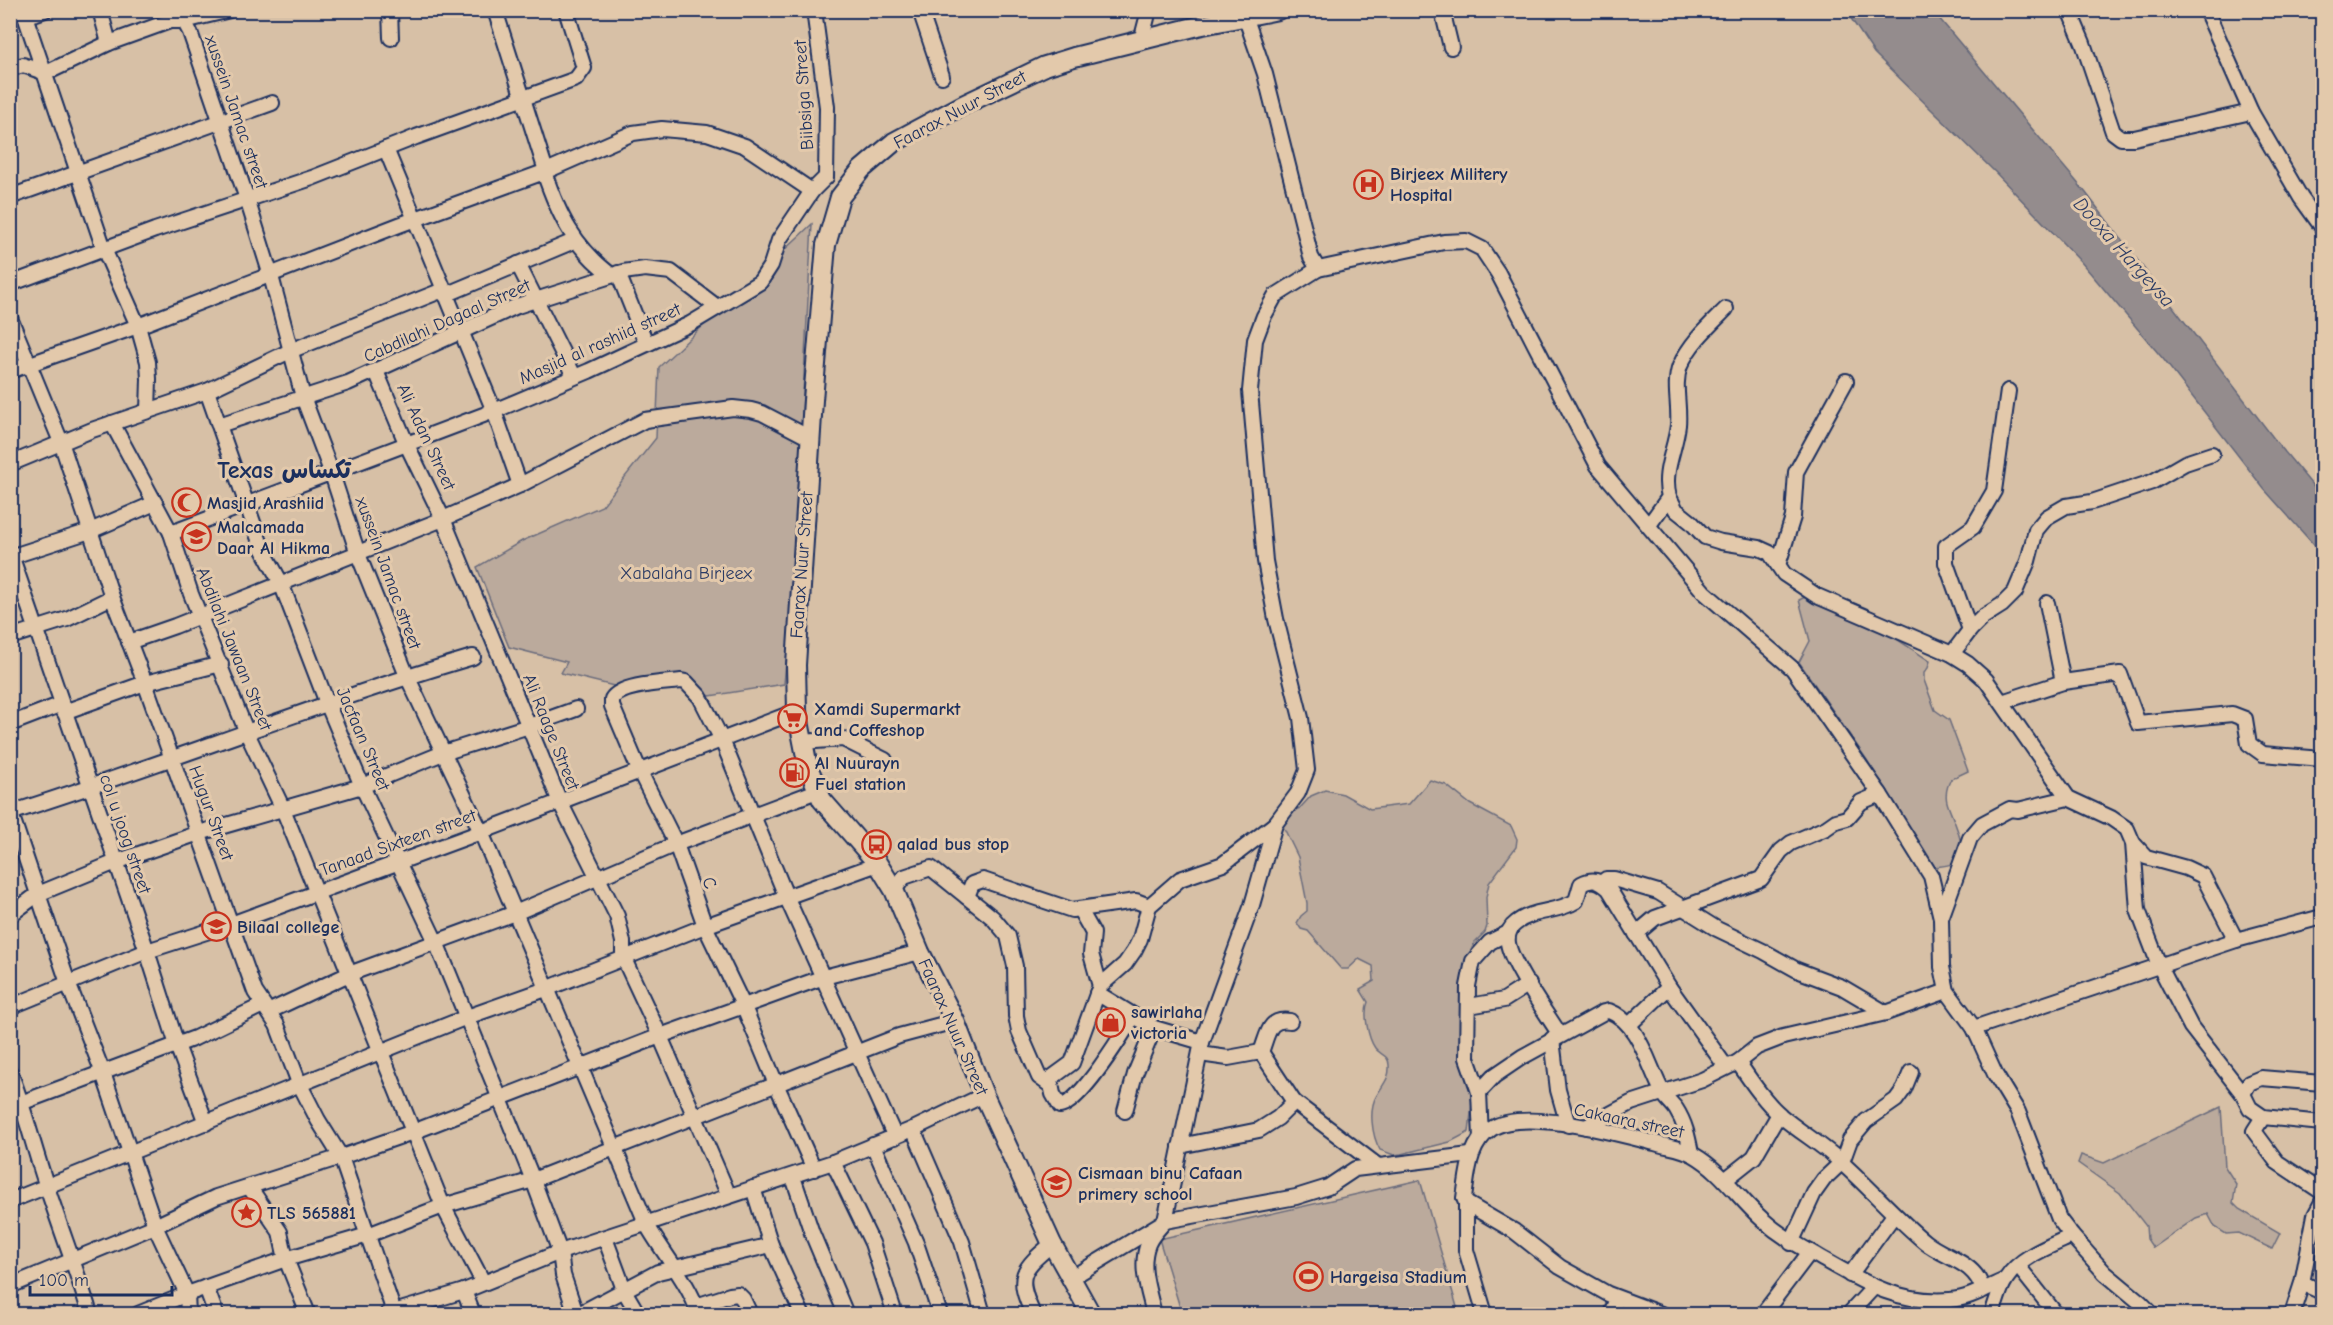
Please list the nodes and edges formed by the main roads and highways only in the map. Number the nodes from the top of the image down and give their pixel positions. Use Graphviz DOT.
graph roads {
  1 [pos="1278,10"];
  2 [pos="1244,14"];
  3 [pos="1091,1314"];
  1 -- 2 [label="main road, Faarax Nuur Street"];
  2 -- 3 [label="main road, Faarax Nuur Street"];
}
